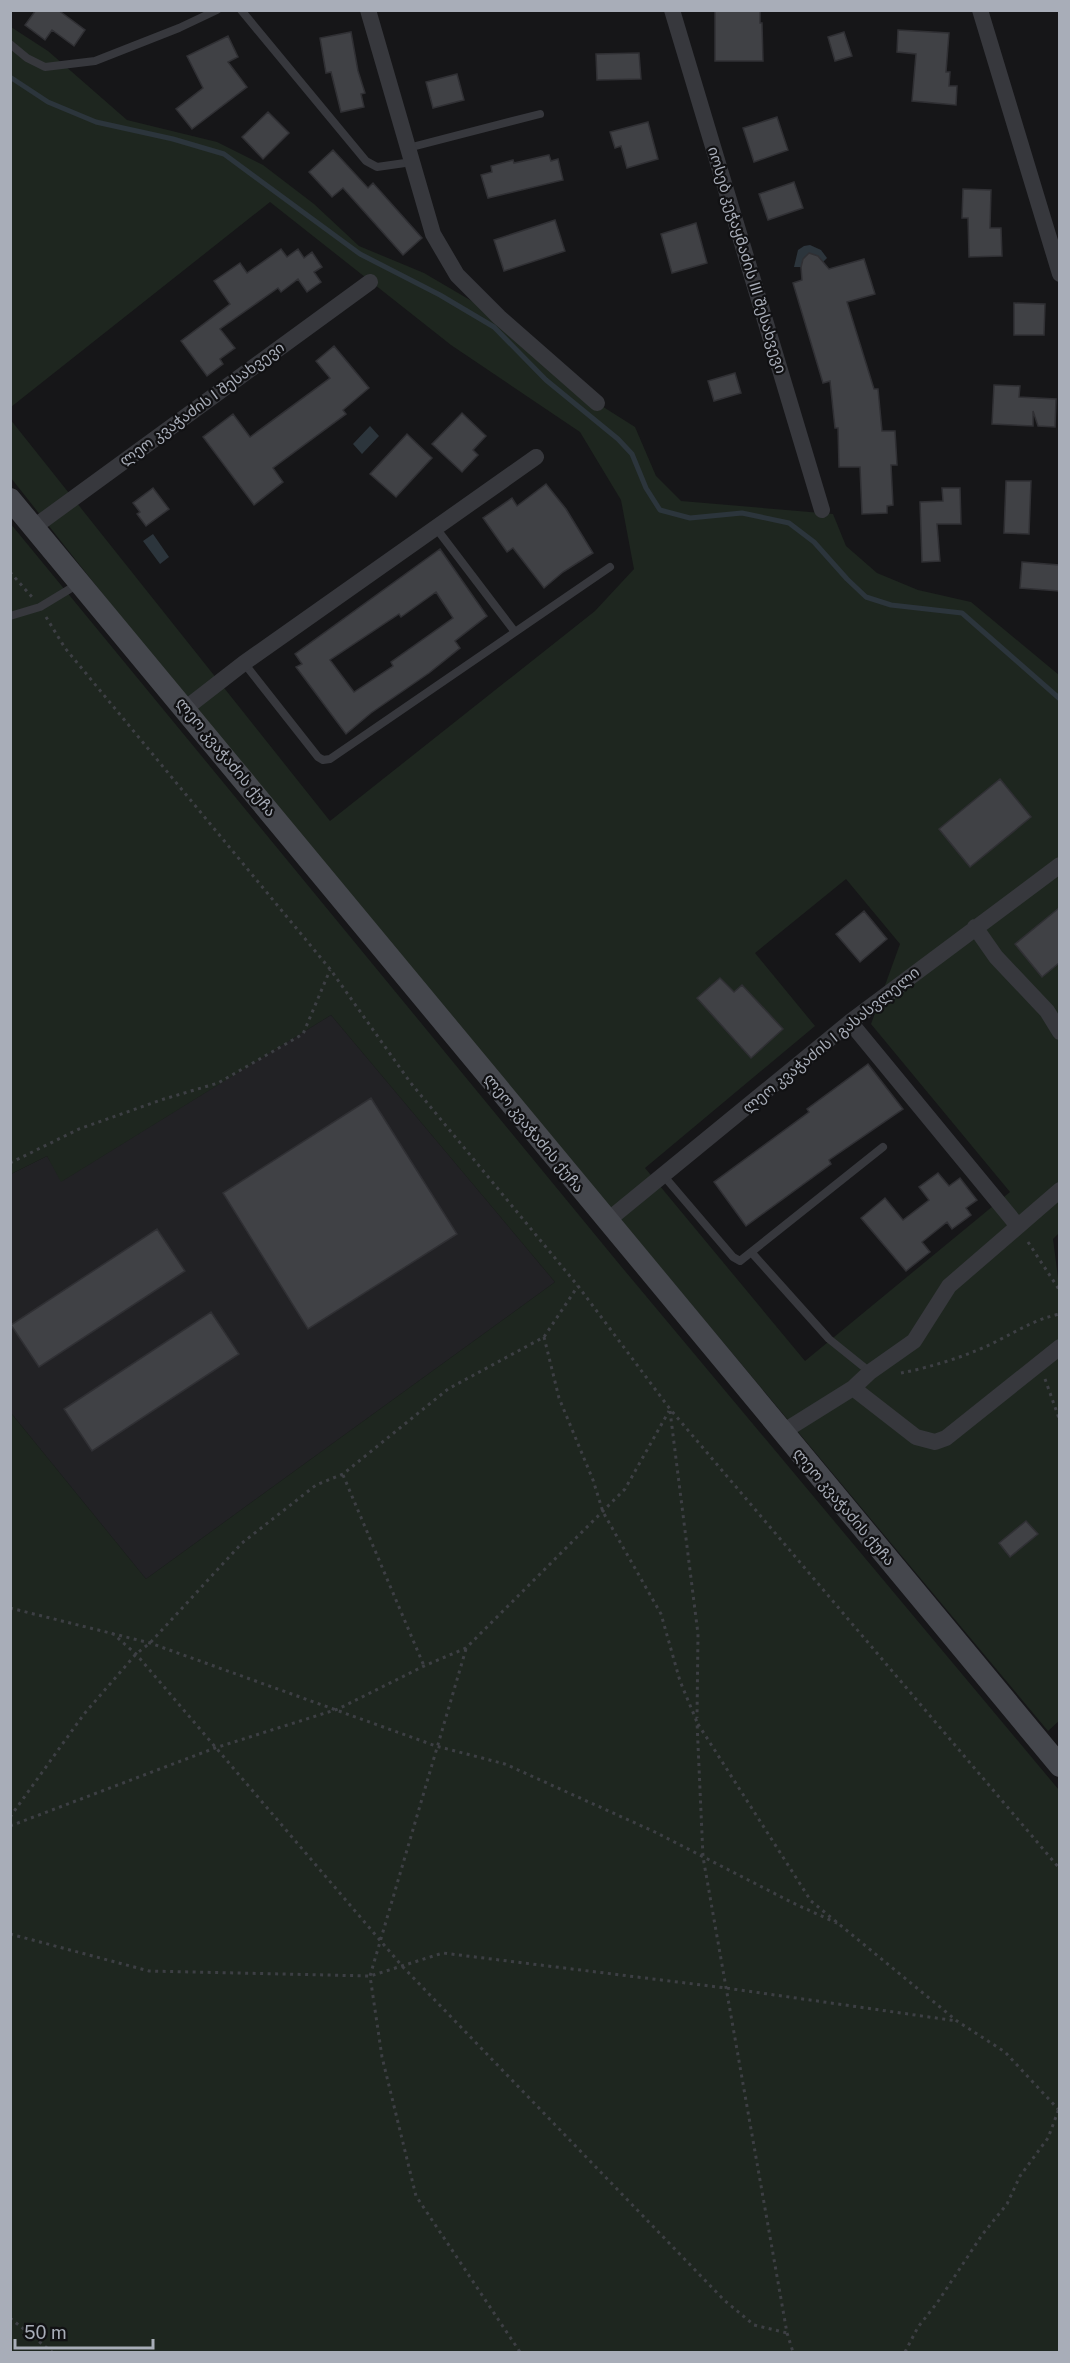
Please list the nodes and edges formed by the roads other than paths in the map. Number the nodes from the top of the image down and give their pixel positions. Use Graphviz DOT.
graph roads {
  1 [pos="217,10"];
  2 [pos="241,10"];
  3 [pos="368,10"];
  4 [pos="672,10"];
  5 [pos="980,10"];
  6 [pos="10,44"];
  7 [pos="540,114"];
  8 [pos="410,155"];
  9 [pos="1059,274"];
  10 [pos="370,282"];
  11 [pos="597,404"];
  12 [pos="536,458"];
  13 [pos="10,499"];
  14 [pos="822,510"];
  15 [pos="34,527"];
  16 [pos="436,528"];
  17 [pos="610,567"];
  18 [pos="80,583"];
  19 [pos="10,616"];
  20 [pos="515,632"];
  21 [pos="244,663"];
  22 [pos="186,708"];
  23 [pos="1059,865"];
  24 [pos="975,927"];
  25 [pos="850,1022"];
  26 [pos="1059,1032"];
  27 [pos="883,1147"];
  28 [pos="663,1175"];
  29 [pos="1059,1190"];
  30 [pos="607,1221"];
  31 [pos="1017,1225"];
  32 [pos="752,1253"];
  33 [pos="1059,1347"];
  34 [pos="870,1372"];
  35 [pos="853,1388"];
  36 [pos="782,1433"];
  37 [pos="1059,1766"];
  1 -- 6 [label="lane"];
  2 -- 8 [label="lane"];
  3 -- 8 [label="street"];
  4 -- 14 [label="street, იოსებ კეჭაყმაძის III შესახვევი"];
  5 -- 9 [label="street"];
  7 -- 8 [label="lane"];
  8 -- 11 [label="street"];
  10 -- 15 [label="street, ლეო კვაჭაძის I შესახვევი"];
  12 -- 16 [label="street"];
  13 -- 15 [label="main road, ლეო კვაჭაძის ქუჩა"];
  15 -- 18 [label="main road, ლეო კვაჭაძის ქუჩა"];
  16 -- 20 [label="lane"];
  16 -- 21 [label="street"];
  17 -- 20 [label="lane"];
  18 -- 19 [label="lane"];
  18 -- 22 [label="main road, ლეო კვაჭაძის ქუჩა"];
  20 -- 21 [label="lane"];
  21 -- 22 [label="street"];
  22 -- 30 [label="main road, ლეო კვაჭაძის ქუჩა"];
  23 -- 24 [label="street, ლეო კვაჭაძის I გასასვლელი"];
  24 -- 25 [label="street, ლეო კვაჭაძის I გასასვლელი"];
  24 -- 26 [label="street"];
  25 -- 28 [label="street, ლეო კვაჭაძის I გასასვლელი"];
  25 -- 31 [label="street"];
  27 -- 32 [label="lane"];
  28 -- 30 [label="street, ლეო კვაჭაძის I გასასვლელი"];
  28 -- 32 [label="lane"];
  29 -- 31 [label="street"];
  30 -- 36 [label="main road, ლეო კვაჭაძის ქუჩა"];
  31 -- 34 [label="street"];
  32 -- 34 [label="lane"];
  33 -- 35 [label="street"];
  34 -- 35 [label="street"];
  35 -- 36 [label="street"];
  36 -- 37 [label="main road, ლეო კვაჭაძის ქუჩა"];
}
